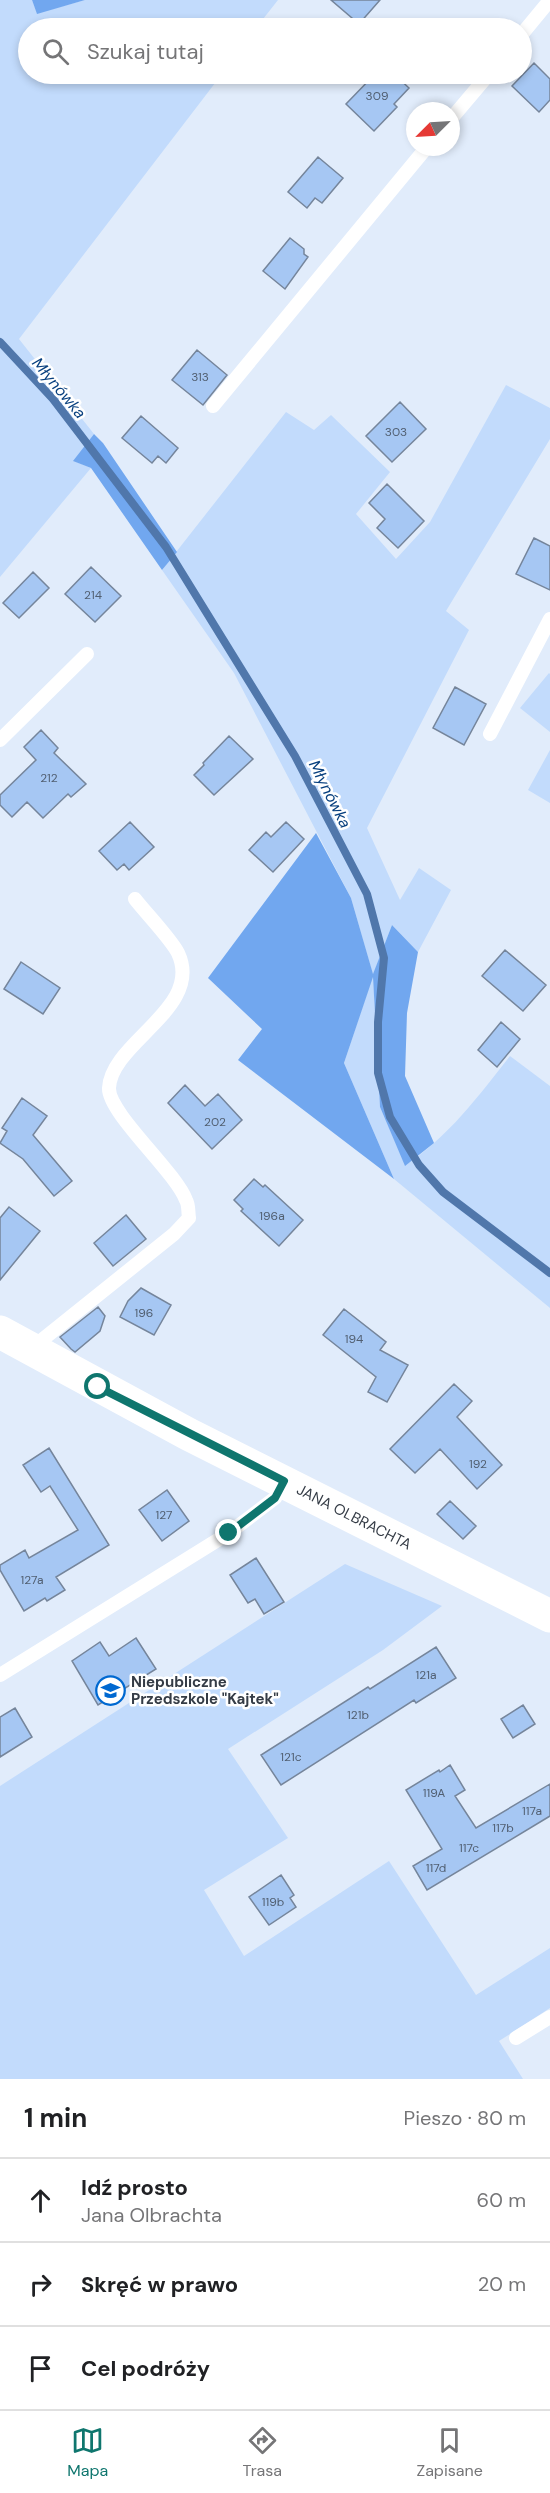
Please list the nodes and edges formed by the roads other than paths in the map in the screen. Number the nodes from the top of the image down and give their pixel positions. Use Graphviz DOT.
graph roads {
  1 [pos="550,0"];
  2 [pos="532,22"];
  3 [pos="480,84"];
  4 [pos="460,108"];
  5 [pos="420,156"];
  6 [pos="213,406"];
  7 [pos="550,619"];
  8 [pos="87,654"];
  9 [pos="490,734"];
  10 [pos="0,740"];
  11 [pos="135,899"];
  12 [pos="0,1332"];
  13 [pos="30,1349"];
  14 [pos="284,1481"];
  15 [pos="550,1616"];
  16 [pos="0,1676"];
  17 [pos="550,2017"];
  18 [pos="516,2038"];
  1 -- 2 [label="lane"];
  3 -- 4 [label="lane"];
  5 -- 6 [label="lane"];
  7 -- 9 [label="lane"];
  8 -- 10 [label="lane"];
  11 -- 13 [label="lane"];
  12 -- 13 [label="street, JANA OLBRACHTA"];
  13 -- 14 [label="street, JANA OLBRACHTA"];
  14 -- 15 [label="street, JANA OLBRACHTA"];
  14 -- 16 [label="lane"];
  17 -- 18 [label="lane"];
}
